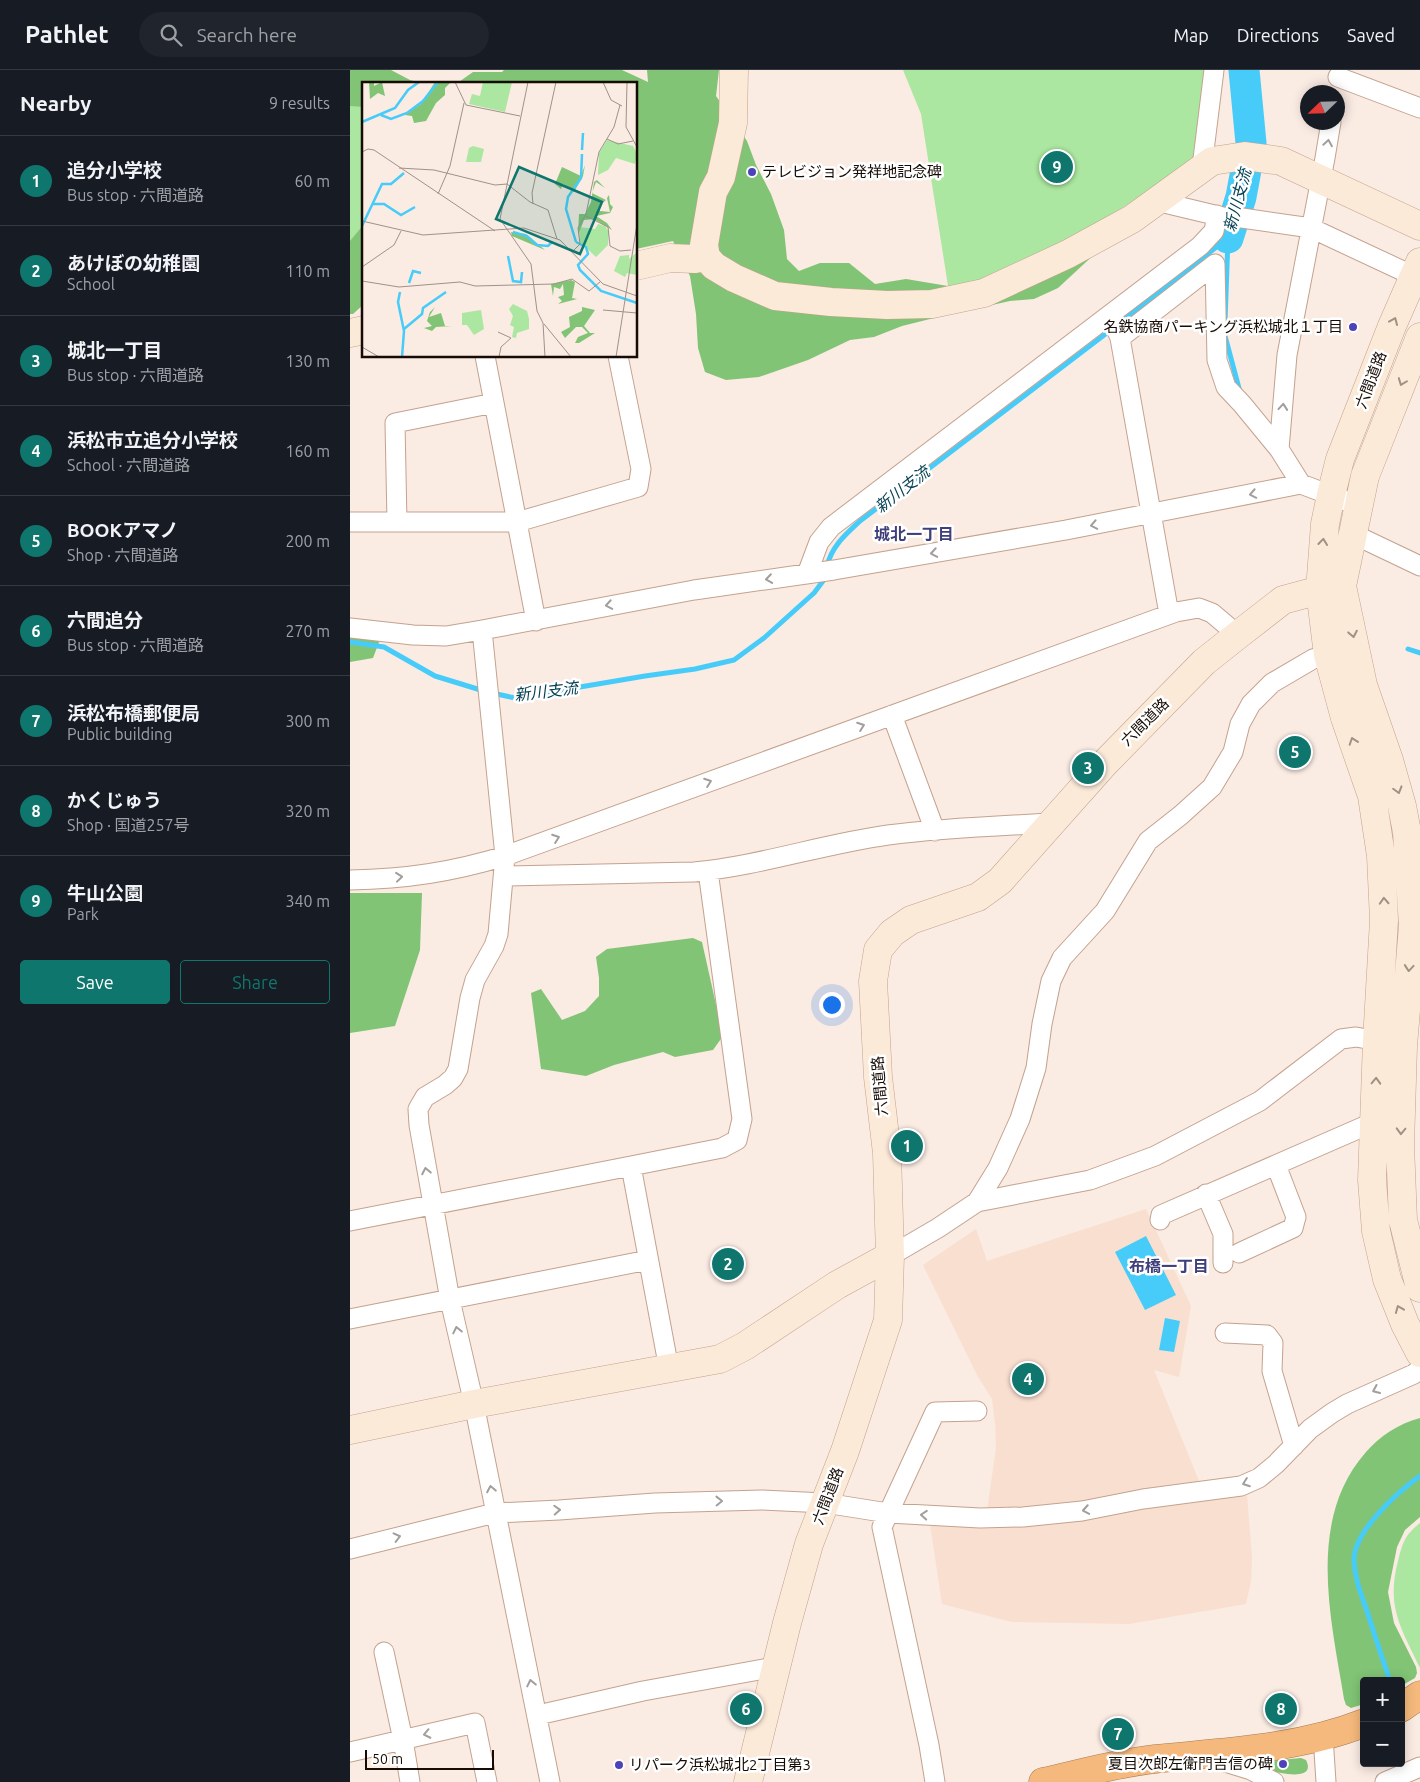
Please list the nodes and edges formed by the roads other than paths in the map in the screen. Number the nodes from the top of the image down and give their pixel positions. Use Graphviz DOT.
graph roads {
  1 [pos="734,70"];
  2 [pos="1214,70"];
  3 [pos="1337,80"];
  4 [pos="1420,108"];
  5 [pos="1330,130"];
  6 [pos="1202,167"];
  7 [pos="1321,179"];
  8 [pos="1156,201"];
  9 [pos="1229,217"];
  10 [pos="1420,226"];
  11 [pos="1311,228"];
  12 [pos="706,257"];
  13 [pos="638,266"];
  14 [pos="1418,272"];
  15 [pos="1114,325"];
  16 [pos="1420,336"];
  17 [pos="485,358"];
  18 [pos="618,358"];
  19 [pos="494,403"];
  20 [pos="1279,450"];
  21 [pos="1301,484"];
  22 [pos="1330,495"];
  23 [pos="1359,506"];
  24 [pos="1152,514"];
  25 [pos="350,522"];
  26 [pos="397,522"];
  27 [pos="517,522"];
  28 [pos="1353,534"];
  29 [pos="1420,566"];
  30 [pos="819,572"];
  31 [pos="1331,588"];
  32 [pos="1169,614"];
  33 [pos="536,621"];
  34 [pos="350,628"];
  35 [pos="482,630"];
  36 [pos="1238,635"];
  37 [pos="1328,655"];
  38 [pos="892,715"];
  39 [pos="1052,823"];
  40 [pos="935,831"];
  41 [pos="505,856"];
  42 [pos="708,871"];
  43 [pos="504,876"];
  44 [pos="350,880"];
  45 [pos="1390,1044"];
  46 [pos="1374,1122"];
  47 [pos="1276,1165"];
  48 [pos="631,1166"];
  49 [pos="1206,1194"];
  50 [pos="977,1202"];
  51 [pos="434,1206"];
  52 [pos="1160,1220"];
  53 [pos="350,1221"];
  54 [pos="1239,1253"];
  55 [pos="890,1256"];
  56 [pos="648,1260"];
  57 [pos="1223,1263"];
  58 [pos="1420,1288"];
  59 [pos="450,1300"];
  60 [pos="350,1319"];
  61 [pos="1225,1333"];
  62 [pos="1420,1353"];
  63 [pos="669,1368"];
  64 [pos="1420,1369"];
  65 [pos="474,1404"];
  66 [pos="977,1412"];
  67 [pos="350,1430"];
  68 [pos="1294,1446"];
  69 [pos="825,1503"];
  70 [pos="495,1513"];
  71 [pos="888,1513"];
  72 [pos="350,1549"];
  73 [pos="384,1652"];
  74 [pos="776,1667"];
  75 [pos="1420,1695"];
  76 [pos="1405,1705"];
  77 [pos="538,1715"];
  78 [pos="1360,1725"];
  79 [pos="1323,1736"];
  80 [pos="403,1740"];
  81 [pos="350,1752"];
  82 [pos="1205,1756"];
  83 [pos="1420,1767"];
  84 [pos="410,1782"];
  85 [pos="487,1782"];
  86 [pos="550,1782"];
  87 [pos="748,1782"];
  88 [pos="934,1782"];
  89 [pos="1043,1782"];
  90 [pos="1274,1782"];
  91 [pos="1326,1782"];
  92 [pos="1385,1782"];
  1 -- 12 [label="street"];
  2 -- 6 [label="street"];
  3 -- 4 [label="street"];
  7 -- 5 [label="street, one-way"];
  6 -- 7 [label="street"];
  6 -- 8 [label="street"];
  7 -- 10 [label="street"];
  7 -- 11 [label="street"];
  8 -- 9 [label="street"];
  8 -- 12 [label="street"];
  9 -- 11 [label="street"];
  9 -- 15 [label="street"];
  11 -- 14 [label="street"];
  20 -- 11 [label="street, one-way"];
  12 -- 13 [label="street"];
  22 -- 14 [label="street, 六間道路, one-way"];
  15 -- 20 [label="street"];
  15 -- 24 [label="street"];
  15 -- 30 [label="street"];
  16 -- 23 [label="street, 六間道路, one-way"];
  17 -- 19 [label="street"];
  18 -- 27 [label="street"];
  19 -- 26 [label="street"];
  19 -- 27 [label="street"];
  20 -- 21 [label="street"];
  21 -- 22 [label="street"];
  21 -- 24 [label="street, one-way"];
  22 -- 23 [label="street"];
  31 -- 22 [label="street, 六間道路, one-way"];
  23 -- 28 [label="street, 六間道路"];
  24 -- 30 [label="street, one-way"];
  24 -- 32 [label="street"];
  25 -- 26 [label="street"];
  26 -- 27 [label="street"];
  27 -- 33 [label="street"];
  28 -- 29 [label="street"];
  28 -- 31 [label="street, 六間道路"];
  30 -- 33 [label="street, one-way"];
  31 -- 36 [label="street, 六間道路"];
  31 -- 37 [label="street"];
  31 -- 45 [label="street, one-way"];
  32 -- 36 [label="street"];
  32 -- 38 [label="street"];
  33 -- 35 [label="street"];
  34 -- 35 [label="street"];
  35 -- 41 [label="street"];
  36 -- 39 [label="street, 六間道路"];
  45 -- 37 [label="street, one-way"];
  37 -- 50 [label="street"];
  38 -- 40 [label="street"];
  41 -- 38 [label="street, one-way"];
  39 -- 40 [label="street"];
  39 -- 55 [label="street, 六間道路"];
  40 -- 42 [label="street"];
  41 -- 43 [label="street"];
  44 -- 41 [label="street, one-way"];
  42 -- 43 [label="street"];
  42 -- 48 [label="street"];
  51 -- 43 [label="street, one-way"];
  46 -- 45 [label="street, one-way"];
  45 -- 50 [label="street"];
  45 -- 58 [label="street, one-way"];
  46 -- 47 [label="street"];
  62 -- 46 [label="street, one-way"];
  47 -- 49 [label="street"];
  47 -- 54 [label="street"];
  48 -- 51 [label="street"];
  48 -- 56 [label="street"];
  49 -- 52 [label="street"];
  49 -- 57 [label="street"];
  50 -- 55 [label="street"];
  51 -- 53 [label="street"];
  51 -- 59 [label="street"];
  55 -- 63 [label="street"];
  55 -- 69 [label="street, 六間道路"];
  56 -- 59 [label="street"];
  56 -- 63 [label="street"];
  59 -- 60 [label="street"];
  65 -- 59 [label="street, one-way"];
  61 -- 68 [label="street"];
  63 -- 65 [label="street"];
  64 -- 68 [label="street, one-way"];
  65 -- 67 [label="street"];
  70 -- 65 [label="street, one-way"];
  66 -- 71 [label="street"];
  68 -- 71 [label="street, one-way"];
  70 -- 69 [label="street, one-way"];
  69 -- 71 [label="street"];
  69 -- 74 [label="street, 六間道路"];
  72 -- 70 [label="street, one-way"];
  77 -- 70 [label="street, one-way"];
  71 -- 88 [label="street"];
  73 -- 80 [label="street"];
  74 -- 77 [label="street"];
  74 -- 87 [label="street, 六間道路"];
  75 -- 76 [label="highway"];
  77 -- 86 [label="street"];
  78 -- 79 [label="highway"];
  79 -- 82 [label="highway"];
  79 -- 91 [label="street"];
  80 -- 81 [label="street"];
  80 -- 84 [label="street"];
  85 -- 80 [label="street, one-way"];
  82 -- 89 [label="highway"];
  82 -- 90 [label="street"];
  83 -- 92 [label="street"];
}
